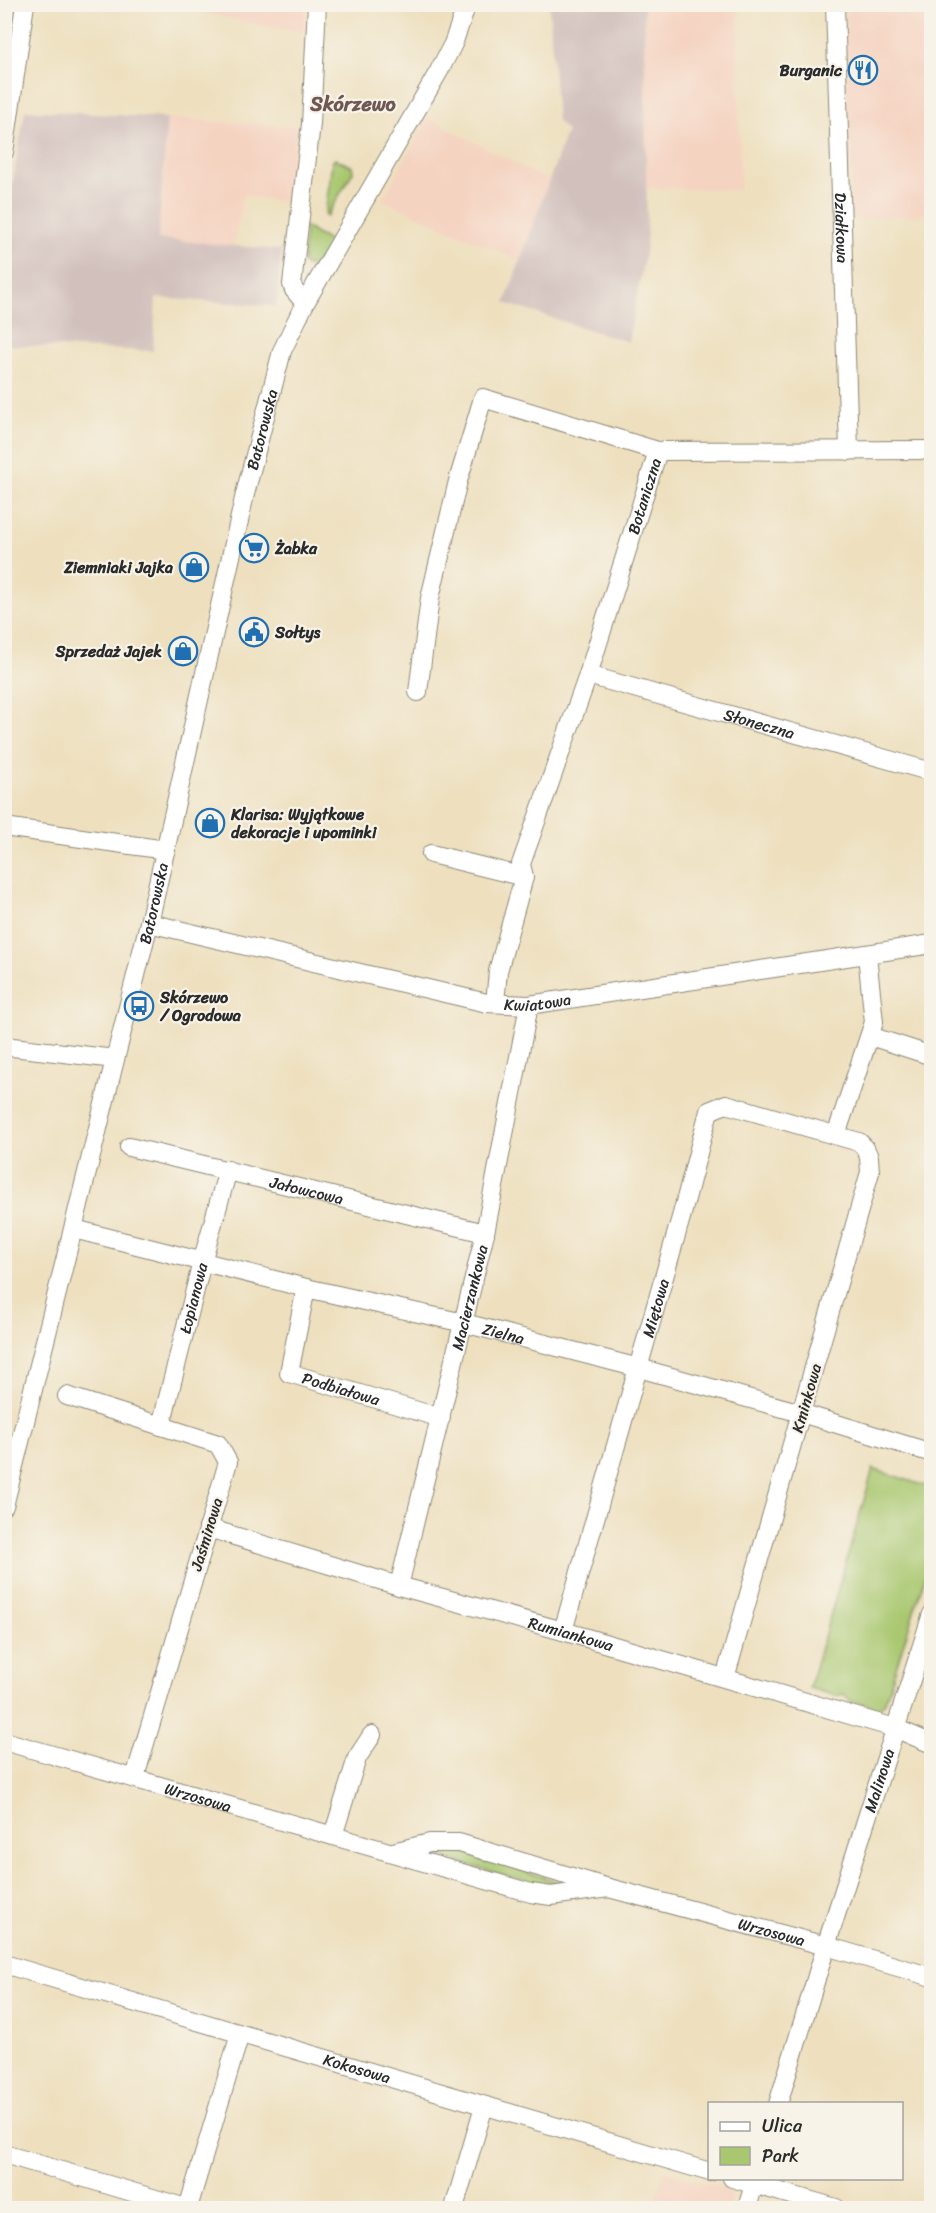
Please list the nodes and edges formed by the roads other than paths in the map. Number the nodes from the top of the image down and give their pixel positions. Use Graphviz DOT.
graph roads {
  1 [pos="25,4"];
  2 [pos="317,4"];
  3 [pos="467,4"];
  4 [pos="836,4"];
  5 [pos="4,152"];
  6 [pos="305,303"];
  7 [pos="932,450"];
  8 [pos="658,451"];
  9 [pos="849,451"];
  10 [pos="588,675"];
  11 [pos="418,692"];
  12 [pos="932,772"];
  13 [pos="4,827"];
  14 [pos="166,850"];
  15 [pos="431,854"];
  16 [pos="524,877"];
  17 [pos="149,923"];
  18 [pos="932,944"];
  19 [pos="867,955"];
  20 [pos="495,1003"];
  21 [pos="529,1005"];
  22 [pos="870,1036"];
  23 [pos="4,1046"];
  24 [pos="932,1056"];
  25 [pos="115,1059"];
  26 [pos="836,1135"];
  27 [pos="129,1147"];
  28 [pos="228,1170"];
  29 [pos="74,1229"];
  30 [pos="485,1233"];
  31 [pos="202,1262"];
  32 [pos="306,1288"];
  33 [pos="464,1323"];
  34 [pos="639,1368"];
  35 [pos="67,1396"];
  36 [pos="801,1413"];
  37 [pos="441,1418"];
  38 [pos="161,1426"];
  39 [pos="932,1453"];
  40 [pos="4,1506"];
  41 [pos="208,1528"];
  42 [pos="399,1586"];
  43 [pos="932,1614"];
  44 [pos="563,1631"];
  45 [pos="724,1678"];
  46 [pos="895,1728"];
  47 [pos="372,1736"];
  48 [pos="4,1741"];
  49 [pos="932,1744"];
  50 [pos="135,1777"];
  51 [pos="333,1836"];
  52 [pos="392,1852"];
  53 [pos="609,1888"];
  54 [pos="826,1946"];
  55 [pos="4,1964"];
  56 [pos="932,1977"];
  57 [pos="240,2034"];
  58 [pos="778,2102"];
  59 [pos="483,2106"];
  60 [pos="4,2154"];
  61 [pos="708,2171"];
  62 [pos="755,2182"];
  63 [pos="187,2208"];
  64 [pos="454,2208"];
  65 [pos="747,2208"];
  66 [pos="836,2208"];
  1 -- 5 [label="street"];
  2 -- 6 [label="street"];
  3 -- 6 [label="street, Batorowska"];
  4 -- 9 [label="street, Działkowa"];
  6 -- 14 [label="street, Batorowska"];
  7 -- 9 [label="street"];
  8 -- 9 [label="street"];
  8 -- 10 [label="street, Botaniczna"];
  8 -- 11 [label="street, Botaniczna"];
  10 -- 12 [label="street, Słoneczna"];
  10 -- 16 [label="street, Botaniczna"];
  13 -- 14 [label="street"];
  14 -- 17 [label="street, Batorowska"];
  15 -- 16 [label="street"];
  16 -- 20 [label="street, Botaniczna"];
  17 -- 20 [label="street, Kwiatowa"];
  17 -- 25 [label="street, Batorowska"];
  18 -- 19 [label="street, Kwiatowa"];
  19 -- 21 [label="street, Kwiatowa"];
  19 -- 22 [label="street"];
  20 -- 21 [label="street, Kwiatowa"];
  21 -- 30 [label="street, Macierzankowa"];
  22 -- 24 [label="street"];
  22 -- 26 [label="street"];
  23 -- 25 [label="street"];
  25 -- 29 [label="street, Batorowska"];
  26 -- 34 [label="street, Miętowa"];
  26 -- 36 [label="street, Kminkowa"];
  27 -- 28 [label="street, Jałowcowa"];
  28 -- 30 [label="street, Jałowcowa"];
  28 -- 31 [label="street, Łopianowa"];
  29 -- 31 [label="street, Zielna"];
  29 -- 40 [label="street, Batorowska"];
  30 -- 33 [label="street, Macierzankowa"];
  31 -- 32 [label="street, Zielna"];
  31 -- 38 [label="street, Łopianowa"];
  32 -- 33 [label="street, Zielna"];
  32 -- 37 [label="street, Podbiałowa"];
  33 -- 34 [label="street, Zielna"];
  33 -- 37 [label="street, Macierzankowa"];
  34 -- 36 [label="street, Zielna"];
  34 -- 44 [label="street, Miętowa"];
  35 -- 38 [label="street, Jaśminowa"];
  36 -- 39 [label="street, Zielna"];
  36 -- 45 [label="street, Kminkowa"];
  37 -- 42 [label="street, Macierzankowa"];
  38 -- 41 [label="street, Jaśminowa"];
  41 -- 42 [label="street, Rumiankowa"];
  41 -- 50 [label="street, Jaśminowa"];
  42 -- 44 [label="street, Rumiankowa"];
  43 -- 46 [label="street, Malinowa"];
  44 -- 45 [label="street, Rumiankowa"];
  45 -- 46 [label="street, Rumiankowa"];
  46 -- 49 [label="street, Rumiankowa"];
  46 -- 54 [label="street, Malinowa"];
  47 -- 51 [label="street"];
  48 -- 50 [label="street, Wrzosowa"];
  50 -- 51 [label="street, Wrzosowa"];
  51 -- 52 [label="street, Wrzosowa"];
  52 -- 53 [label="street, Wrzosowa"];
  52 -- 53 [label="street, Wrzosowa"];
  53 -- 54 [label="street, Wrzosowa"];
  54 -- 56 [label="street, Wrzosowa"];
  54 -- 58 [label="street, Malinowa"];
  55 -- 57 [label="street, Kokosowa"];
  57 -- 59 [label="street, Kokosowa"];
  57 -- 63 [label="street"];
  59 -- 61 [label="street, Kokosowa"];
  59 -- 64 [label="street"];
  60 -- 63 [label="street"];
  62 -- 65 [label="street"];
  62 -- 66 [label="street"];
}
